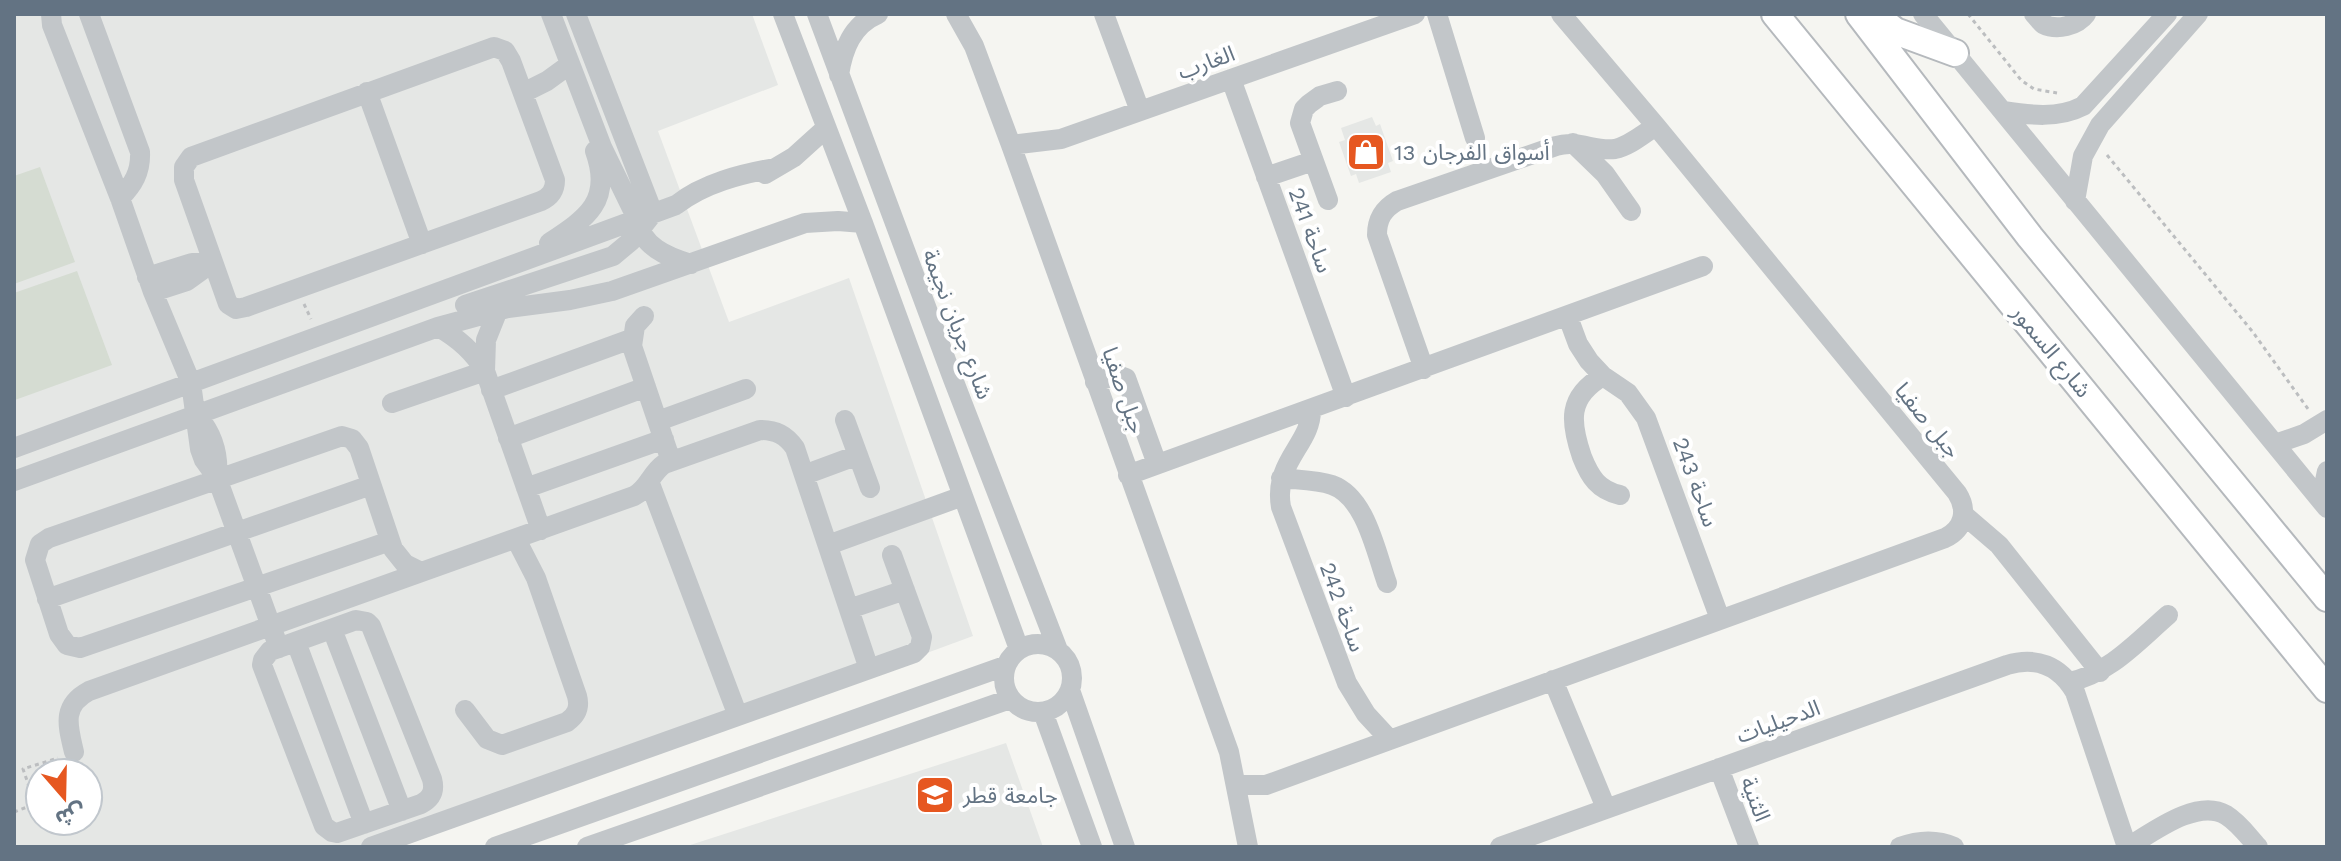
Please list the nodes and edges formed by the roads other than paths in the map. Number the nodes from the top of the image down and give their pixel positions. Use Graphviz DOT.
graph roads {
  1 [pos="51,14"];
  2 [pos="89,14"];
  3 [pos="551,14"];
  4 [pos="576,14"];
  5 [pos="783,14"];
  6 [pos="817,14"];
  7 [pos="878,14"];
  8 [pos="956,14"];
  9 [pos="1104,14"];
  10 [pos="1415,14"];
  11 [pos="1437,14"];
  12 [pos="1561,14"];
  13 [pos="1775,14"];
  14 [pos="1859,14"];
  15 [pos="1874,14"];
  16 [pos="1923,14"];
  17 [pos="2034,14"];
  18 [pos="2086,14"];
  19 [pos="2167,14"];
  20 [pos="2198,14"];
  21 [pos="1955,53"];
  22 [pos="2123,64"];
  23 [pos="569,65"];
  24 [pos="839,75"];
  25 [pos="1231,79"];
  26 [pos="2139,80"];
  27 [pos="1337,91"];
  28 [pos="367,92"];
  29 [pos="523,93"];
  30 [pos="581,93"];
  31 [pos="1140,111"];
  32 [pos="2003,111"];
  33 [pos="1656,126"];
  34 [pos="825,129"];
  35 [pos="1475,138"];
  36 [pos="1573,143"];
  37 [pos="1011,145"];
  38 [pos="1313,161"];
  39 [pos="1266,177"];
  40 [pos="120,198"];
  41 [pos="1328,200"];
  42 [pos="2075,201"];
  43 [pos="1631,211"];
  44 [pos="643,221"];
  45 [pos="863,223"];
  46 [pos="422,244"];
  47 [pos="522,261"];
  48 [pos="212,263"];
  49 [pos="691,264"];
  50 [pos="1703,266"];
  51 [pos="150,285"];
  52 [pos="498,310"];
  53 [pos="644,316"];
  54 [pos="1568,317"];
  55 [pos="438,327"];
  56 [pos="414,336"];
  57 [pos="631,339"];
  58 [pos="1424,369"];
  59 [pos="1603,376"];
  60 [pos="488,380"];
  61 [pos="1095,382"];
  62 [pos="191,383"];
  63 [pos="646,387"];
  64 [pos="746,389"];
  65 [pos="1346,397"];
  66 [pos="392,403"];
  67 [pos="1311,409"];
  68 [pos="196,415"];
  69 [pos="845,420"];
  70 [pos="2323,423"];
  71 [pos="661,430"];
  72 [pos="508,438"];
  73 [pos="2275,444"];
  74 [pos="14,448"];
  75 [pos="858,455"];
  76 [pos="671,461"];
  77 [pos="1157,464"];
  78 [pos="2327,471"];
  79 [pos="804,475"];
  80 [pos="1128,475"];
  81 [pos="217,478"];
  82 [pos="1281,478"];
  83 [pos="14,481"];
  84 [pos="649,481"];
  85 [pos="371,485"];
  86 [pos="526,488"];
  87 [pos="870,488"];
  88 [pos="1620,495"];
  89 [pos="963,496"];
  90 [pos="2324,504"];
  91 [pos="1964,515"];
  92 [pos="541,530"];
  93 [pos="237,533"];
  94 [pos="516,539"];
  95 [pos="390,541"];
  96 [pos="828,545"];
  97 [pos="892,555"];
  98 [pos="421,572"];
  99 [pos="1387,583"];
  100 [pos="256,587"];
  101 [pos="905,590"];
  102 [pos="2327,598"];
  103 [pos="47,599"];
  104 [pos="849,609"];
  105 [pos="2168,615"];
  106 [pos="1720,619"];
  107 [pos="272,626"];
  108 [pos="332,629"];
  109 [pos="287,645"];
  110 [pos="1019,649"];
  111 [pos="1058,650"];
  112 [pos="1005,666"];
  113 [pos="869,669"];
  114 [pos="2100,672"];
  115 [pos="1553,680"];
  116 [pos="2069,682"];
  117 [pos="2327,689"];
  118 [pos="1070,690"];
  119 [pos="1010,699"];
  120 [pos="465,710"];
  121 [pos="1043,712"];
  122 [pos="738,716"];
  123 [pos="1390,740"];
  124 [pos="770,748"];
  125 [pos="74,752"];
  126 [pos="1719,768"];
  127 [pos="782,780"];
  128 [pos="1236,785"];
  129 [pos="1606,808"];
  130 [pos="402,811"];
  131 [pos="364,824"];
  132 [pos="548,838"];
  133 [pos="371,847"];
  134 [pos="495,847"];
  135 [pos="587,847"];
  136 [pos="1092,847"];
  137 [pos="1125,847"];
  138 [pos="1248,847"];
  139 [pos="1500,847"];
  140 [pos="1749,847"];
  141 [pos="1900,847"];
  142 [pos="1954,847"];
  143 [pos="2127,847"];
  144 [pos="2258,847"];
  1 -- 40 [label="street"];
  2 -- 40 [label="street"];
  3 -- 23 [label="street"];
  4 -- 44 [label="street"];
  5 -- 34 [label="street"];
  6 -- 24 [label="street, شارع جريان نجيمة"];
  7 -- 24 [label="street"];
  8 -- 37 [label="street, جبل صفيا"];
  9 -- 31 [label="street"];
  10 -- 25 [label="street, الغارب"];
  11 -- 35 [label="street"];
  12 -- 33 [label="street, جبل صفيا"];
  13 -- 117 [label="main road, شارع السمور"];
  14 -- 102 [label="main road"];
  15 -- 21 [label="main road"];
  16 -- 21 [label="street"];
  17 -- 18 [label="street"];
  19 -- 22 [label="street"];
  20 -- 26 [label="street"];
  21 -- 32 [label="street"];
  22 -- 26 [label="street"];
  22 -- 32 [label="street"];
  23 -- 29 [label="street"];
  23 -- 30 [label="street"];
  24 -- 111 [label="street, شارع جريان نجيمة"];
  25 -- 31 [label="street, الغارب"];
  25 -- 39 [label="street, ساحة 241"];
  26 -- 42 [label="street"];
  27 -- 38 [label="street"];
  28 -- 29 [label="street"];
  28 -- 46 [label="street"];
  28 -- 48 [label="street"];
  29 -- 46 [label="street"];
  30 -- 44 [label="street"];
  30 -- 47 [label="street"];
  31 -- 37 [label="street, الغارب"];
  32 -- 42 [label="street"];
  33 -- 36 [label="street"];
  33 -- 91 [label="street, جبل صفيا"];
  34 -- 44 [label="street"];
  34 -- 45 [label="street"];
  36 -- 43 [label="street"];
  36 -- 58 [label="street"];
  37 -- 61 [label="street, جبل صفيا"];
  38 -- 39 [label="street"];
  38 -- 41 [label="street"];
  39 -- 65 [label="street, ساحة 241"];
  40 -- 51 [label="street"];
  42 -- 73 [label="street"];
  44 -- 47 [label="street"];
  44 -- 49 [label="street"];
  44 -- 56 [label="street"];
  45 -- 49 [label="street"];
  45 -- 89 [label="street"];
  46 -- 48 [label="street"];
  47 -- 62 [label="street"];
  48 -- 51 [label="street"];
  49 -- 52 [label="street"];
  50 -- 54 [label="street"];
  51 -- 62 [label="street"];
  52 -- 55 [label="street"];
  52 -- 60 [label="street"];
  53 -- 57 [label="street"];
  54 -- 58 [label="street"];
  54 -- 59 [label="street, ساحة 243"];
  55 -- 56 [label="street"];
  55 -- 60 [label="street"];
  56 -- 68 [label="street"];
  57 -- 60 [label="street"];
  57 -- 63 [label="street"];
  58 -- 65 [label="street"];
  59 -- 88 [label="street"];
  59 -- 106 [label="street, ساحة 243"];
  60 -- 66 [label="street"];
  60 -- 72 [label="street"];
  61 -- 77 [label="street"];
  61 -- 80 [label="street, جبل صفيا"];
  62 -- 68 [label="street"];
  62 -- 74 [label="street"];
  63 -- 71 [label="street"];
  63 -- 72 [label="street"];
  64 -- 71 [label="street"];
  65 -- 67 [label="street"];
  67 -- 77 [label="street"];
  67 -- 82 [label="street"];
  68 -- 81 [label="street"];
  68 -- 83 [label="street"];
  69 -- 75 [label="street"];
  70 -- 73 [label="street"];
  71 -- 76 [label="street"];
  71 -- 86 [label="street"];
  72 -- 86 [label="street"];
  73 -- 90 [label="street"];
  75 -- 79 [label="street"];
  75 -- 87 [label="street"];
  76 -- 79 [label="street"];
  76 -- 84 [label="street"];
  77 -- 80 [label="street"];
  78 -- 90 [label="street"];
  79 -- 96 [label="street"];
  80 -- 128 [label="street, جبل صفيا"];
  81 -- 85 [label="street"];
  81 -- 93 [label="street"];
  81 -- 103 [label="street"];
  82 -- 99 [label="street"];
  82 -- 123 [label="street, ساحة 242"];
  84 -- 92 [label="street"];
  84 -- 122 [label="street"];
  85 -- 93 [label="street"];
  85 -- 95 [label="street"];
  86 -- 92 [label="street"];
  89 -- 96 [label="street"];
  89 -- 110 [label="street"];
  91 -- 106 [label="street"];
  91 -- 114 [label="street"];
  92 -- 94 [label="street"];
  93 -- 100 [label="street"];
  93 -- 103 [label="street"];
  94 -- 98 [label="street"];
  94 -- 120 [label="street"];
  95 -- 98 [label="street"];
  95 -- 100 [label="street"];
  96 -- 104 [label="street"];
  97 -- 101 [label="street"];
  98 -- 107 [label="street"];
  100 -- 103 [label="street"];
  100 -- 107 [label="street"];
  101 -- 104 [label="street"];
  101 -- 113 [label="street"];
  104 -- 113 [label="street"];
  105 -- 114 [label="street"];
  106 -- 115 [label="street"];
  107 -- 109 [label="street"];
  107 -- 125 [label="street"];
  108 -- 109 [label="street"];
  108 -- 130 [label="street"];
  108 -- 130 [label="street"];
  109 -- 131 [label="street"];
  109 -- 131 [label="street"];
  110 -- 111 [label="street"];
  110 -- 112 [label="street"];
  111 -- 118 [label="street"];
  112 -- 119 [label="street"];
  112 -- 124 [label="street"];
  113 -- 122 [label="street"];
  114 -- 116 [label="street"];
  115 -- 123 [label="street"];
  115 -- 129 [label="street"];
  116 -- 126 [label="street, الدحيليات"];
  116 -- 143 [label="street"];
  118 -- 121 [label="street"];
  118 -- 137 [label="street"];
  119 -- 121 [label="street"];
  119 -- 127 [label="street"];
  121 -- 136 [label="street"];
  122 -- 133 [label="street"];
  123 -- 128 [label="street"];
  124 -- 127 [label="street"];
  124 -- 132 [label="street"];
  126 -- 129 [label="street, الدحيليات"];
  126 -- 140 [label="street, الثنية"];
  127 -- 135 [label="street"];
  128 -- 138 [label="street, جبل صفيا"];
  129 -- 139 [label="street, الدحيليات"];
  130 -- 131 [label="street"];
  132 -- 134 [label="street"];
  141 -- 142 [label="street"];
  143 -- 144 [label="street"];
}
